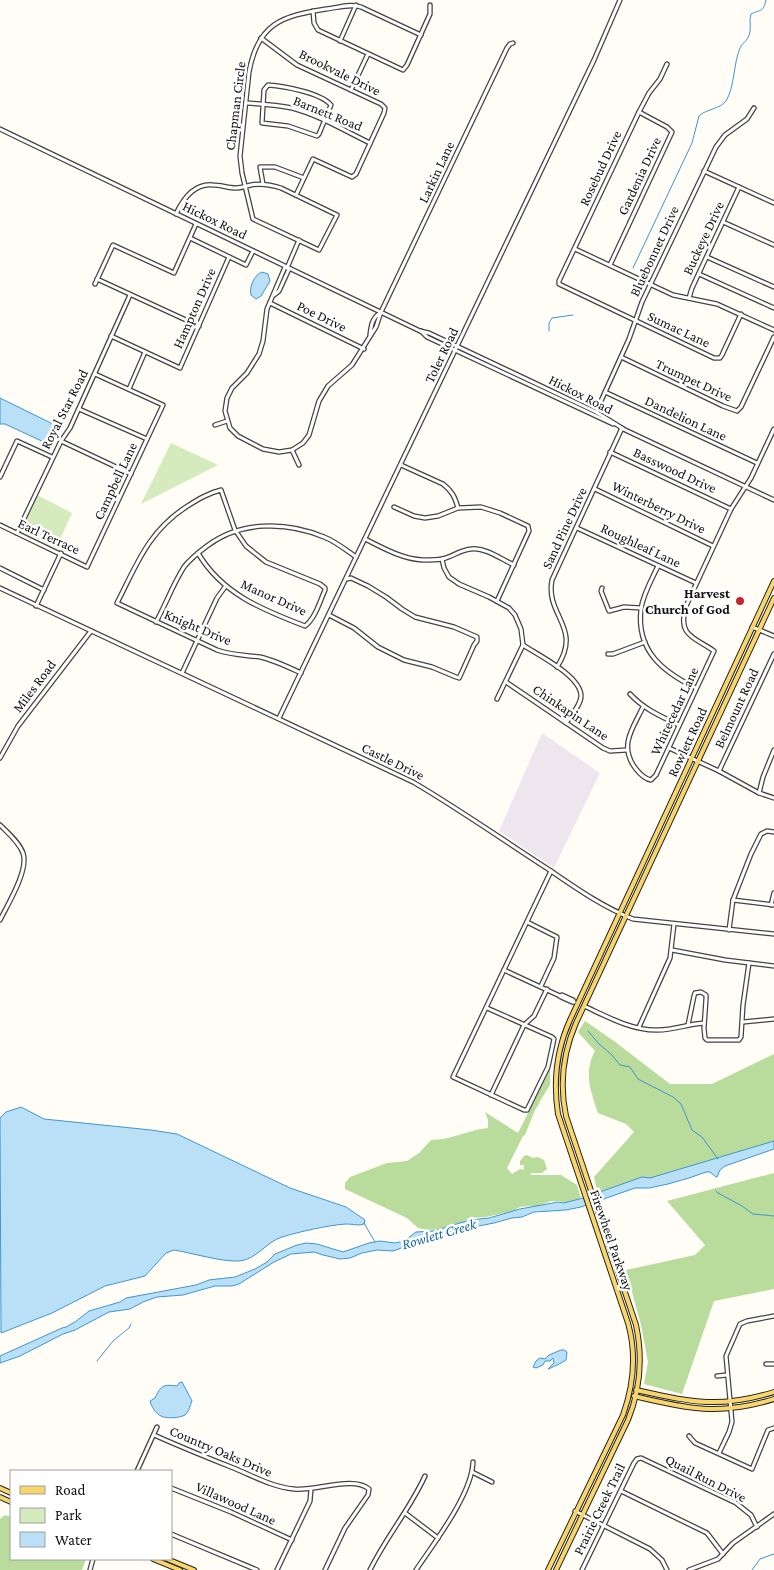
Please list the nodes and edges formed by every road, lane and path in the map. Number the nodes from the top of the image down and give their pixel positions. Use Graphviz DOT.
graph roads {
  1 [pos="620,0"];
  2 [pos="356,5"];
  3 [pos="430,5"];
  4 [pos="312,11"];
  5 [pos="421,36"];
  6 [pos="261,38"];
  7 [pos="340,41"];
  8 [pos="513,43"];
  9 [pos="368,54"];
  10 [pos="667,64"];
  11 [pos="351,90"];
  12 [pos="246,103"];
  13 [pos="264,104"];
  14 [pos="754,108"];
  15 [pos="639,112"];
  16 [pos="325,121"];
  17 [pos="0,129"];
  18 [pos="370,142"];
  19 [pos="704,171"];
  20 [pos="304,178"];
  21 [pos="264,184"];
  22 [pos="245,186"];
  23 [pos="739,187"];
  24 [pos="296,195"];
  25 [pos="774,203"];
  26 [pos="176,214"];
  27 [pos="724,222"];
  28 [pos="196,224"];
  29 [pos="190,238"];
  30 [pos="299,240"];
  31 [pos="774,245"];
  32 [pos="575,249"];
  33 [pos="253,251"];
  34 [pos="229,257"];
  35 [pos="706,257"];
  36 [pos="610,265"];
  37 [pos="287,268"];
  38 [pos="699,274"];
  39 [pos="97,279"];
  40 [pos="94,284"];
  41 [pos="559,284"];
  42 [pos="650,285"];
  43 [pos="774,287"];
  44 [pos="130,295"];
  45 [pos="689,298"];
  46 [pos="270,303"];
  47 [pos="774,308"];
  48 [pos="381,312"];
  49 [pos="741,314"];
  50 [pos="635,321"];
  51 [pos="198,326"];
  52 [pos="774,330"];
  53 [pos="420,331"];
  54 [pos="111,336"];
  55 [pos="774,337"];
  56 [pos="458,346"];
  57 [pos="364,349"];
  58 [pos="455,351"];
  59 [pos="145,352"];
  60 [pos="621,357"];
  61 [pos="95,374"];
  62 [pos="526,378"];
  63 [pos="524,383"];
  64 [pos="531,386"];
  65 [pos="128,389"];
  66 [pos="605,392"];
  67 [pos="562,395"];
  68 [pos="79,408"];
  69 [pos="596,412"];
  70 [pos="593,416"];
  71 [pos="227,421"];
  72 [pos="215,425"];
  73 [pos="622,428"];
  74 [pos="774,429"];
  75 [pos="147,439"];
  76 [pos="60,441"];
  77 [pos="292,450"];
  78 [pos="610,452"];
  79 [pos="52,457"];
  80 [pos="757,464"];
  81 [pos="299,465"];
  82 [pos="401,465"];
  83 [pos="131,474"];
  84 [pos="0,477"];
  85 [pos="746,486"];
  86 [pos="594,489"];
  87 [pos="774,500"];
  88 [pos="394,507"];
  89 [pos="458,508"];
  90 [pos="731,509"];
  91 [pos="0,525"];
  92 [pos="577,528"];
  93 [pos="235,530"];
  94 [pos="17,533"];
  95 [pos="365,539"];
  96 [pos="713,546"];
  97 [pos="198,552"];
  98 [pos="61,553"];
  99 [pos="356,557"];
  100 [pos="442,559"];
  101 [pos="514,564"];
  102 [pos="658,566"];
  103 [pos="88,567"];
  104 [pos="0,568"];
  105 [pos="346,580"];
  106 [pos="774,581"];
  107 [pos="696,583"];
  108 [pos="226,587"];
  109 [pos="0,588"];
  110 [pos="602,588"];
  111 [pos="44,590"];
  112 [pos="774,598"];
  113 [pos="497,601"];
  114 [pos="36,606"];
  115 [pos="641,608"];
  116 [pos="329,615"];
  117 [pos="156,622"];
  118 [pos="752,627"];
  119 [pos="759,630"];
  120 [pos="91,631"];
  121 [pos="774,636"];
  122 [pos="197,640"];
  123 [pos="645,642"];
  124 [pos="523,645"];
  125 [pos="608,654"];
  126 [pos="774,654"];
  127 [pos="557,667"];
  128 [pos="182,673"];
  129 [pos="301,673"];
  130 [pos="506,682"];
  131 [pos="696,688"];
  132 [pos="630,694"];
  133 [pos="497,699"];
  134 [pos="643,707"];
  135 [pos="279,718"];
  136 [pos="566,723"];
  137 [pos="679,724"];
  138 [pos="669,748"];
  139 [pos="627,750"];
  140 [pos="774,750"];
  141 [pos="0,758"];
  142 [pos="692,758"];
  143 [pos="697,761"];
  144 [pos="719,771"];
  145 [pos="759,793"];
  146 [pos="774,798"];
  147 [pos="664,818"];
  148 [pos="670,822"];
  149 [pos="0,825"];
  150 [pos="774,832"];
  151 [pos="551,871"];
  152 [pos="774,893"];
  153 [pos="733,900"];
  154 [pos="772,905"];
  155 [pos="620,914"];
  156 [pos="625,916"];
  157 [pos="0,920"];
  158 [pos="527,922"];
  159 [pos="674,924"];
  160 [pos="729,930"];
  161 [pos="774,934"];
  162 [pos="672,950"];
  163 [pos="749,963"];
  164 [pos="774,966"];
  165 [pos="504,970"];
  166 [pos="589,979"];
  167 [pos="541,986"];
  168 [pos="547,989"];
  169 [pos="576,1003"];
  170 [pos="584,1006"];
  171 [pos="488,1008"];
  172 [pos="774,1019"];
  173 [pos="743,1022"];
  174 [pos="704,1023"];
  175 [pos="524,1025"];
  176 [pos="688,1025"];
  177 [pos="639,1028"];
  178 [pos="491,1095"];
  179 [pos="774,1316"];
  180 [pos="766,1364"];
  181 [pos="774,1364"];
  182 [pos="727,1375"];
  183 [pos="717,1376"];
  184 [pos="632,1389"];
  185 [pos="638,1390"];
  186 [pos="774,1392"];
  187 [pos="630,1395"];
  188 [pos="636,1397"];
  189 [pos="774,1399"];
  190 [pos="730,1402"];
  191 [pos="731,1409"];
  192 [pos="157,1427"];
  193 [pos="774,1428"];
  194 [pos="154,1435"];
  195 [pos="689,1436"];
  196 [pos="719,1453"];
  197 [pos="638,1459"];
  198 [pos="473,1462"];
  199 [pos="137,1470"];
  200 [pos="472,1472"];
  201 [pos="426,1476"];
  202 [pos="492,1482"];
  203 [pos="172,1488"];
  204 [pos="311,1490"];
  205 [pos="621,1491"];
  206 [pos="576,1511"];
  207 [pos="405,1512"];
  208 [pos="582,1514"];
  209 [pos="774,1514"];
  210 [pos="604,1525"];
  211 [pos="757,1527"];
  212 [pos="172,1534"];
  213 [pos="438,1538"];
  214 [pos="292,1540"];
  215 [pos="723,1554"];
  216 [pos="155,1560"];
  217 [pos="169,1560"];
  218 [pos="180,1570"];
  219 [pos="194,1570"];
  220 [pos="257,1570"];
  221 [pos="277,1570"];
  222 [pos="325,1570"];
  223 [pos="370,1570"];
  224 [pos="416,1570"];
  225 [pos="548,1570"];
  226 [pos="556,1570"];
  227 [pos="582,1570"];
  228 [pos="667,1570"];
  229 [pos="688,1570"];
  1 -- 56 [label="street, Toler Road"];
  2 -- 4 [label="street, Chapman Circle"];
  2 -- 5 [label="street"];
  2 -- 7 [label="street"];
  3 -- 5 [label="street"];
  4 -- 6 [label="street, Chapman Circle"];
  4 -- 7 [label="street"];
  5 -- 9 [label="street"];
  6 -- 11 [label="street, Brookvale Drive"];
  6 -- 12 [label="street, Chapman Circle"];
  7 -- 9 [label="street"];
  8 -- 48 [label="street, Larkin Lane"];
  9 -- 11 [label="street"];
  10 -- 15 [label="street, Rosebud Drive"];
  11 -- 18 [label="street, Brookvale Drive"];
  12 -- 13 [label="street, Barnett Road"];
  12 -- 22 [label="street, Chapman Circle"];
  13 -- 16 [label="street, Barnett Road"];
  13 -- 16 [label="street"];
  13 -- 16 [label="street"];
  14 -- 19 [label="street, Bluebonnet Drive"];
  15 -- 32 [label="street, Rosebud Drive"];
  15 -- 36 [label="street, Gardenia Drive"];
  16 -- 18 [label="street, Barnett Road"];
  17 -- 26 [label="street, Hickox Road"];
  18 -- 20 [label="street"];
  19 -- 23 [label="street"];
  19 -- 42 [label="street, Bluebonnet Drive"];
  20 -- 21 [label="street"];
  20 -- 24 [label="street"];
  21 -- 22 [label="street"];
  21 -- 24 [label="street"];
  22 -- 26 [label="street"];
  22 -- 30 [label="street, Chapman Circle"];
  23 -- 25 [label="street"];
  23 -- 27 [label="street, Buckeye Drive"];
  24 -- 30 [label="street, Chapman Circle"];
  26 -- 28 [label="street, Hickox Road"];
  27 -- 31 [label="street"];
  27 -- 35 [label="street, Buckeye Drive"];
  28 -- 29 [label="street"];
  28 -- 33 [label="street, Hickox Road"];
  29 -- 34 [label="street"];
  29 -- 39 [label="street"];
  30 -- 37 [label="street"];
  32 -- 36 [label="street"];
  32 -- 41 [label="street, Rosebud Drive"];
  33 -- 34 [label="street"];
  33 -- 37 [label="street, Hickox Road"];
  34 -- 51 [label="street, Hampton Drive"];
  35 -- 38 [label="street, Buckeye Drive"];
  35 -- 43 [label="street"];
  36 -- 42 [label="street"];
  37 -- 46 [label="street"];
  37 -- 48 [label="street, Hickox Road"];
  38 -- 45 [label="street, Buckeye Drive"];
  38 -- 47 [label="street"];
  39 -- 40 [label="street"];
  39 -- 44 [label="street"];
  41 -- 50 [label="street, Sumac Lane"];
  42 -- 45 [label="street"];
  42 -- 50 [label="street, Bluebonnet Drive"];
  44 -- 51 [label="street"];
  44 -- 54 [label="street, Royal Star Road"];
  45 -- 49 [label="street"];
  46 -- 57 [label="street, Poe Drive"];
  46 -- 71 [label="street"];
  48 -- 53 [label="street, Hickox Road"];
  48 -- 57 [label="street, Larkin Lane"];
  49 -- 50 [label="street, Sumac Lane"];
  49 -- 52 [label="street"];
  50 -- 60 [label="street, Bluebonnet Drive"];
  51 -- 59 [label="street, Hampton Drive"];
  53 -- 56 [label="street, Hickox Road"];
  53 -- 58 [label="street, Hickox Road"];
  54 -- 59 [label="street"];
  54 -- 61 [label="street, Royal Star Road"];
  55 -- 60 [label="street, Trumpet Drive"];
  56 -- 58 [label="street, Toler Road"];
  56 -- 62 [label="street, Hickox Road"];
  57 -- 77 [label="street, Larkin Lane"];
  58 -- 63 [label="street, Hickox Road"];
  58 -- 82 [label="street, Toler Road"];
  59 -- 65 [label="street"];
  60 -- 66 [label="street, Bluebonnet Drive"];
  61 -- 65 [label="street"];
  61 -- 68 [label="street, Royal Star Road"];
  62 -- 63 [label="street"];
  62 -- 67 [label="street, Hickox Road"];
  63 -- 64 [label="street, Hickox Road"];
  64 -- 67 [label="street"];
  64 -- 70 [label="street, Hickox Road"];
  65 -- 75 [label="street, Campbell Lane"];
  66 -- 69 [label="street, Bluebonnet Drive"];
  66 -- 80 [label="street, Dandelion Lane"];
  67 -- 69 [label="street, Hickox Road"];
  68 -- 75 [label="street"];
  68 -- 76 [label="street, Royal Star Road"];
  69 -- 70 [label="street, Bluebonnet Drive"];
  69 -- 73 [label="street, Hickox Road"];
  70 -- 73 [label="street, Hickox Road"];
  71 -- 72 [label="street"];
  71 -- 77 [label="street"];
  73 -- 78 [label="street, Sand Pine Drive"];
  73 -- 85 [label="street, Hickox Road"];
  74 -- 80 [label="street"];
  75 -- 83 [label="street, Campbell Lane"];
  76 -- 79 [label="street, Royal Star Road"];
  76 -- 83 [label="street"];
  77 -- 81 [label="street"];
  78 -- 86 [label="street, Sand Pine Drive"];
  78 -- 90 [label="street, Basswood Drive"];
  79 -- 84 [label="street"];
  79 -- 94 [label="street, Royal Star Road"];
  80 -- 85 [label="street"];
  82 -- 89 [label="street"];
  82 -- 95 [label="street, Toler Road"];
  83 -- 103 [label="street, Campbell Lane"];
  85 -- 87 [label="street, Hickox Road"];
  85 -- 90 [label="street"];
  86 -- 92 [label="street, Sand Pine Drive"];
  86 -- 96 [label="street, Winterberry Drive"];
  88 -- 89 [label="street"];
  89 -- 101 [label="street"];
  90 -- 96 [label="street"];
  91 -- 94 [label="street, Earl Terrace"];
  92 -- 102 [label="street, Roughleaf Lane"];
  92 -- 127 [label="street, Sand Pine Drive"];
  93 -- 97 [label="street"];
  93 -- 99 [label="street"];
  93 -- 108 [label="street, Manor Drive"];
  93 -- 117 [label="street, Knight Drive"];
  94 -- 98 [label="street, Earl Terrace"];
  95 -- 99 [label="street, Toler Road"];
  95 -- 100 [label="street"];
  96 -- 107 [label="street"];
  97 -- 108 [label="street, Manor Drive"];
  97 -- 117 [label="street"];
  98 -- 103 [label="street, Earl Terrace"];
  98 -- 111 [label="street"];
  99 -- 105 [label="street, Toler Road"];
  100 -- 101 [label="street"];
  100 -- 113 [label="street"];
  101 -- 113 [label="street"];
  102 -- 107 [label="street, Roughleaf Lane"];
  102 -- 115 [label="street"];
  104 -- 111 [label="street"];
  105 -- 116 [label="street, Toler Road"];
  105 -- 116 [label="street"];
  106 -- 118 [label="main road, Rowlett Road"];
  107 -- 131 [label="street, Whitecedar Lane"];
  108 -- 122 [label="street"];
  109 -- 114 [label="street, Castle Drive"];
  110 -- 115 [label="street"];
  111 -- 114 [label="street"];
  112 -- 119 [label="main road, Rowlett Road"];
  113 -- 124 [label="street"];
  114 -- 120 [label="street, Castle Drive"];
  115 -- 123 [label="street"];
  116 -- 129 [label="street, Toler Road"];
  117 -- 122 [label="street, Knight Drive"];
  118 -- 119 [label="street"];
  118 -- 142 [label="main road, Rowlett Road"];
  119 -- 121 [label="street"];
  119 -- 143 [label="main road, Rowlett Road"];
  120 -- 128 [label="street, Castle Drive"];
  120 -- 141 [label="street, Miles Road"];
  122 -- 128 [label="street"];
  122 -- 129 [label="street, Knight Drive"];
  123 -- 125 [label="street"];
  123 -- 131 [label="street"];
  124 -- 127 [label="street"];
  124 -- 130 [label="street"];
  126 -- 144 [label="street, Belmount Road"];
  127 -- 136 [label="street"];
  128 -- 135 [label="street, Castle Drive"];
  129 -- 135 [label="street, Toler Road"];
  130 -- 133 [label="street"];
  130 -- 136 [label="street, Chinkapin Lane"];
  131 -- 137 [label="street, Whitecedar Lane"];
  132 -- 134 [label="street"];
  134 -- 137 [label="street"];
  134 -- 139 [label="street"];
  135 -- 151 [label="street, Castle Drive"];
  136 -- 139 [label="street, Chinkapin Lane"];
  137 -- 138 [label="street, Whitecedar Lane"];
  138 -- 139 [label="street, Whitecedar Lane"];
  138 -- 142 [label="street"];
  140 -- 145 [label="street"];
  142 -- 143 [label="street"];
  142 -- 147 [label="main road, Rowlett Road"];
  143 -- 144 [label="street"];
  143 -- 148 [label="main road, Rowlett Road"];
  144 -- 145 [label="street"];
  145 -- 146 [label="street"];
  147 -- 148 [label="main road"];
  147 -- 155 [label="main road, Rowlett Road"];
  148 -- 156 [label="main road, Rowlett Road"];
  149 -- 157 [label="street"];
  150 -- 153 [label="street"];
  151 -- 155 [label="street, Castle Drive"];
  151 -- 158 [label="street"];
  152 -- 154 [label="street"];
  153 -- 154 [label="street"];
  153 -- 160 [label="street"];
  155 -- 156 [label="street, Castle Drive"];
  155 -- 166 [label="main road, Firewheel Parkway"];
  156 -- 159 [label="street, Castle Drive"];
  156 -- 170 [label="main road, Firewheel Parkway"];
  158 -- 165 [label="street"];
  158 -- 167 [label="street"];
  159 -- 160 [label="street, Castle Drive"];
  159 -- 162 [label="street"];
  160 -- 161 [label="street, Castle Drive"];
  162 -- 163 [label="street"];
  162 -- 177 [label="street"];
  163 -- 164 [label="street"];
  163 -- 173 [label="street"];
  165 -- 167 [label="street"];
  165 -- 171 [label="street"];
  166 -- 169 [label="main road, Firewheel Parkway"];
  166 -- 170 [label="main road"];
  167 -- 168 [label="street"];
  168 -- 169 [label="street"];
  168 -- 175 [label="street"];
  169 -- 184 [label="main road, Firewheel Parkway"];
  170 -- 177 [label="street"];
  170 -- 185 [label="main road, Firewheel Parkway"];
  171 -- 175 [label="street"];
  171 -- 178 [label="street"];
  172 -- 173 [label="street"];
  173 -- 174 [label="street"];
  174 -- 176 [label="street"];
  174 -- 176 [label="street"];
  175 -- 178 [label="street"];
  175 -- 178 [label="street"];
  176 -- 177 [label="street"];
  179 -- 182 [label="street"];
  180 -- 181 [label="street"];
  182 -- 183 [label="street"];
  182 -- 190 [label="street"];
  184 -- 185 [label="main road"];
  184 -- 187 [label="main road, Firewheel Parkway"];
  185 -- 188 [label="main road, Firewheel Parkway"];
  185 -- 190 [label="main road"];
  186 -- 190 [label="main road"];
  187 -- 188 [label="main road"];
  187 -- 206 [label="main road, Firewheel Parkway"];
  188 -- 191 [label="main road"];
  188 -- 208 [label="main road, Firewheel Parkway"];
  189 -- 191 [label="main road"];
  190 -- 191 [label="street"];
  191 -- 196 [label="street"];
  192 -- 194 [label="street"];
  193 -- 196 [label="street"];
  194 -- 199 [label="street"];
  194 -- 204 [label="street, Country Oaks Drive"];
  195 -- 196 [label="street"];
  197 -- 205 [label="street, Prairie Creek Trail"];
  197 -- 211 [label="street, Quail Run Drive"];
  198 -- 200 [label="street"];
  200 -- 202 [label="street"];
  200 -- 213 [label="street"];
  201 -- 207 [label="street"];
  203 -- 214 [label="street, Villawood Lane"];
  204 -- 214 [label="street"];
  204 -- 222 [label="street, Country Oaks Drive"];
  205 -- 210 [label="street, Prairie Creek Trail"];
  205 -- 215 [label="street"];
  206 -- 208 [label="street"];
  206 -- 225 [label="main road, Firewheel Parkway"];
  207 -- 213 [label="street"];
  207 -- 223 [label="street"];
  208 -- 210 [label="street"];
  208 -- 226 [label="main road, Firewheel Parkway"];
  209 -- 211 [label="street"];
  210 -- 227 [label="street, Prairie Creek Trail"];
  210 -- 228 [label="street"];
  211 -- 215 [label="street"];
  212 -- 220 [label="street"];
  213 -- 224 [label="street"];
  214 -- 221 [label="street"];
  215 -- 229 [label="street"];
  216 -- 218 [label="main road"];
  217 -- 219 [label="main road"];
}
